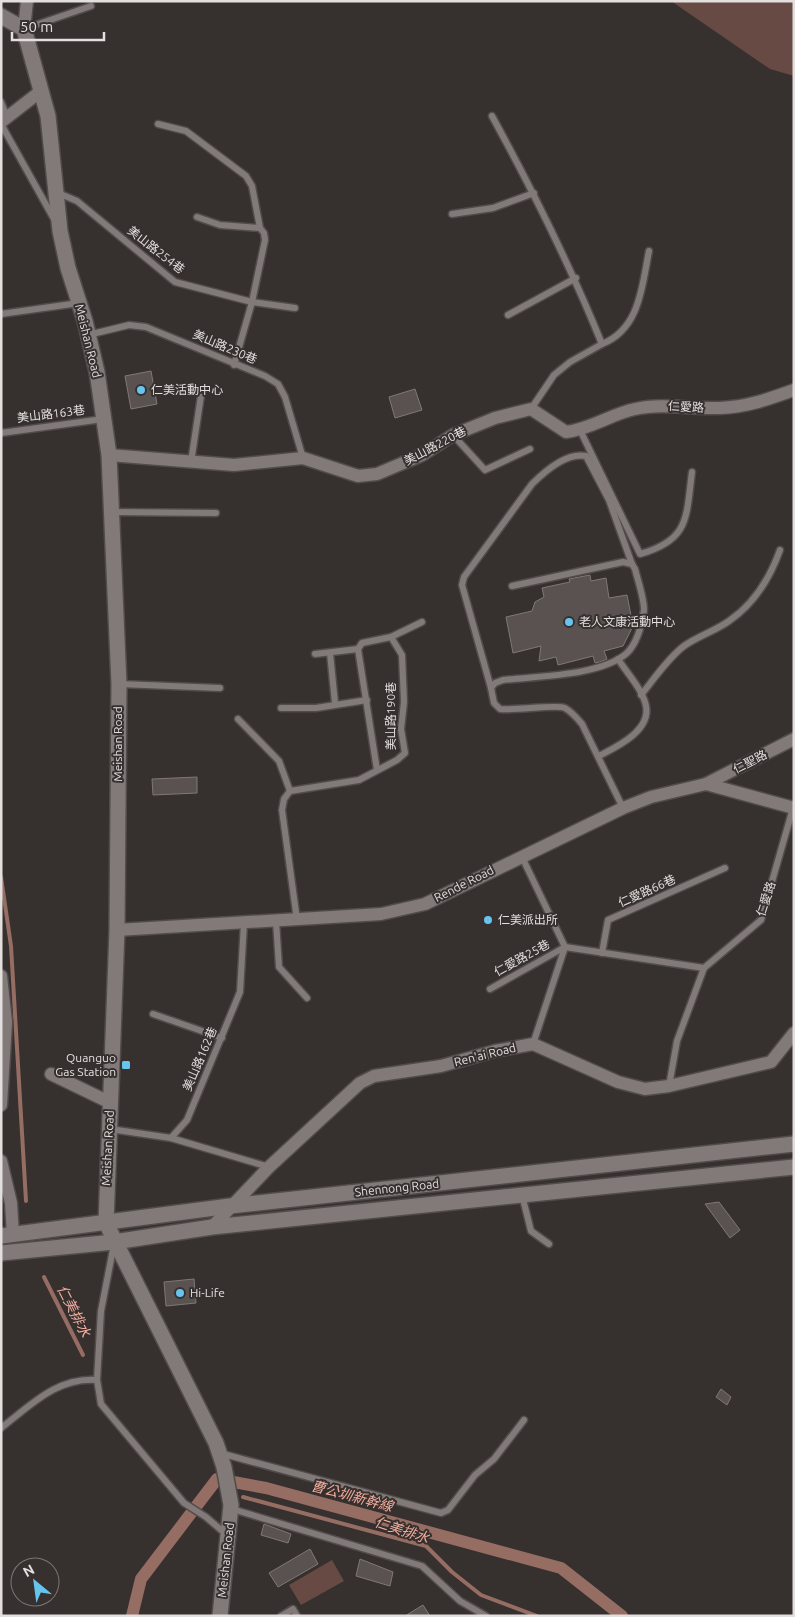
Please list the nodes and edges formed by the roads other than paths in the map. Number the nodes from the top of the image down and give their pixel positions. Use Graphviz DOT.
graph roads {
  1 [pos="27,1"];
  2 [pos="91,6"];
  3 [pos="1,16"];
  4 [pos="24,29"];
  5 [pos="41,91"];
  6 [pos="1,102"];
  7 [pos="492,116"];
  8 [pos="3,121"];
  9 [pos="158,124"];
  10 [pos="58,193"];
  11 [pos="534,193"];
  12 [pos="452,214"];
  13 [pos="197,218"];
  14 [pos="260,228"];
  15 [pos="60,231"];
  16 [pos="649,251"];
  17 [pos="576,278"];
  18 [pos="252,302"];
  19 [pos="79,303"];
  20 [pos="295,308"];
  21 [pos="1,314"];
  22 [pos="508,315"];
  23 [pos="87,335"];
  24 [pos="602,344"];
  25 [pos="234,365"];
  26 [pos="202,388"];
  27 [pos="794,390"];
  28 [pos="531,409"];
  29 [pos="104,419"];
  30 [pos="580,430"];
  31 [pos="1,433"];
  32 [pos="453,435"];
  33 [pos="530,449"];
  34 [pos="109,455"];
  35 [pos="303,458"];
  36 [pos="190,462"];
  37 [pos="692,472"];
  38 [pos="112,512"];
  39 [pos="216,513"];
  40 [pos="780,550"];
  41 [pos="632,564"];
  42 [pos="512,586"];
  43 [pos="422,622"];
  44 [pos="391,637"];
  45 [pos="358,649"];
  46 [pos="330,653"];
  47 [pos="315,654"];
  48 [pos="618,659"];
  49 [pos="119,684"];
  50 [pos="220,688"];
  51 [pos="491,688"];
  52 [pos="641,695"];
  53 [pos="367,700"];
  54 [pos="335,703"];
  55 [pos="281,708"];
  56 [pos="238,719"];
  57 [pos="794,740"];
  58 [pos="599,756"];
  59 [pos="377,770"];
  60 [pos="706,784"];
  61 [pos="290,791"];
  62 [pos="623,808"];
  63 [pos="794,808"];
  64 [pos="521,856"];
  65 [pos="725,868"];
  66 [pos="297,920"];
  67 [pos="276,921"];
  68 [pos="244,923"];
  69 [pos="117,930"];
  70 [pos="565,947"];
  71 [pos="602,953"];
  72 [pos="704,968"];
  73 [pos="1,976"];
  74 [pos="490,989"];
  75 [pos="307,998"];
  76 [pos="153,1014"];
  77 [pos="794,1033"];
  78 [pos="222,1038"];
  79 [pos="533,1044"];
  80 [pos="51,1074"];
  81 [pos="2,1079"];
  82 [pos="669,1086"];
  83 [pos="111,1103"];
  84 [pos="1,1105"];
  85 [pos="110,1129"];
  86 [pos="171,1138"];
  87 [pos="794,1144"];
  88 [pos="1,1161"];
  89 [pos="269,1167"];
  90 [pos="794,1167"];
  91 [pos="522,1195"];
  92 [pos="6,1203"];
  93 [pos="230,1206"];
  94 [pos="106,1223"];
  95 [pos="212,1227"];
  96 [pos="7,1235"];
  97 [pos="114,1242"];
  98 [pos="549,1244"];
  99 [pos="1,1253"];
  100 [pos="97,1380"];
  101 [pos="524,1420"];
  102 [pos="1,1428"];
  103 [pos="222,1459"];
  104 [pos="231,1507"];
  105 [pos="228,1536"];
  106 [pos="220,1616"];
  107 [pos="280,1616"];
  108 [pos="297,1616"];
  109 [pos="486,1616"];
  1 -- 4 [label="street"];
  2 -- 4 [label="lane"];
  3 -- 4 [label="street"];
  4 -- 5 [label="street, Meishan Road"];
  5 -- 8 [label="street"];
  5 -- 10 [label="street, Meishan Road"];
  6 -- 8 [label="lane"];
  7 -- 11 [label="lane"];
  8 -- 15 [label="lane"];
  9 -- 14 [label="lane"];
  10 -- 15 [label="street, Meishan Road"];
  10 -- 18 [label="lane, 美山路254巷"];
  11 -- 12 [label="lane"];
  11 -- 17 [label="lane"];
  13 -- 14 [label="lane"];
  14 -- 18 [label="lane"];
  15 -- 19 [label="street, Meishan Road"];
  16 -- 24 [label="lane"];
  17 -- 22 [label="lane"];
  17 -- 24 [label="lane"];
  18 -- 20 [label="lane, 美山路254巷"];
  18 -- 25 [label="lane"];
  19 -- 21 [label="lane"];
  19 -- 23 [label="street, Meishan Road"];
  23 -- 25 [label="lane, 美山路230巷"];
  23 -- 29 [label="street, Meishan Road"];
  24 -- 28 [label="lane"];
  25 -- 35 [label="lane, 美山路230巷"];
  26 -- 36 [label="lane"];
  27 -- 30 [label="street, 仁愛路"];
  28 -- 30 [label="street"];
  28 -- 32 [label="street, 美山路220巷"];
  29 -- 31 [label="lane, 美山路163巷"];
  29 -- 34 [label="street, Meishan Road"];
  30 -- 37 [label="lane"];
  32 -- 33 [label="lane"];
  32 -- 35 [label="street, 美山路220巷"];
  34 -- 36 [label="street, 美山路220巷"];
  34 -- 38 [label="street, Meishan Road"];
  35 -- 36 [label="street, 美山路220巷"];
  38 -- 39 [label="lane"];
  38 -- 49 [label="street, Meishan Road"];
  40 -- 52 [label="lane"];
  41 -- 42 [label="lane"];
  41 -- 48 [label="lane"];
  41 -- 51 [label="lane"];
  43 -- 44 [label="lane"];
  44 -- 45 [label="lane"];
  44 -- 59 [label="lane, 美山路190巷"];
  45 -- 46 [label="lane"];
  45 -- 53 [label="lane"];
  46 -- 47 [label="lane"];
  46 -- 54 [label="lane"];
  48 -- 51 [label="lane"];
  48 -- 52 [label="lane"];
  49 -- 50 [label="lane"];
  49 -- 69 [label="street, Meishan Road"];
  51 -- 58 [label="lane"];
  52 -- 58 [label="lane"];
  53 -- 54 [label="lane, 美山路190巷"];
  53 -- 59 [label="lane"];
  54 -- 55 [label="lane, 美山路190巷"];
  56 -- 61 [label="lane"];
  57 -- 60 [label="street, 仁聖路"];
  58 -- 62 [label="lane"];
  59 -- 61 [label="lane, 美山路190巷"];
  60 -- 62 [label="street, Rende Road"];
  60 -- 63 [label="street, Rende Road"];
  61 -- 66 [label="lane"];
  62 -- 64 [label="street, Rende Road"];
  63 -- 72 [label="lane, 仁愛路"];
  64 -- 66 [label="street, Rende Road"];
  64 -- 70 [label="lane"];
  65 -- 71 [label="lane, 仁愛路66巷"];
  66 -- 67 [label="street, Rende Road"];
  67 -- 68 [label="street, Rende Road"];
  67 -- 75 [label="lane"];
  68 -- 69 [label="street, Rende Road"];
  68 -- 78 [label="lane, 美山路162巷"];
  69 -- 83 [label="street, Meishan Road"];
  70 -- 71 [label="lane"];
  70 -- 74 [label="lane, 仁愛路25巷"];
  70 -- 79 [label="lane"];
  71 -- 72 [label="lane"];
  72 -- 82 [label="lane, 仁愛路"];
  73 -- 81 [label="street"];
  76 -- 78 [label="lane"];
  77 -- 82 [label="street, Ren'ai Road"];
  78 -- 86 [label="lane, 美山路162巷"];
  79 -- 82 [label="street, Ren'ai Road"];
  79 -- 89 [label="street, Ren'ai Road"];
  80 -- 83 [label="street"];
  81 -- 84 [label="street"];
  83 -- 85 [label="street, Meishan Road"];
  85 -- 86 [label="lane"];
  85 -- 94 [label="street, Meishan Road"];
  86 -- 89 [label="lane"];
  87 -- 93 [label="street, Shennong Road"];
  88 -- 92 [label="street"];
  89 -- 93 [label="street, Ren'ai Road"];
  90 -- 91 [label="street, Shennong Road"];
  91 -- 95 [label="street, Shennong Road"];
  91 -- 98 [label="lane"];
  92 -- 96 [label="street"];
  93 -- 94 [label="street, Shennong Road"];
  93 -- 95 [label="street, Ren'ai Road"];
  94 -- 96 [label="street, Shennong Road"];
  94 -- 97 [label="street, Meishan Road"];
  95 -- 97 [label="street, Shennong Road"];
  97 -- 99 [label="street, Shennong Road"];
  97 -- 100 [label="lane"];
  97 -- 103 [label="street, Meishan Road"];
  100 -- 102 [label="lane"];
  100 -- 105 [label="lane"];
  101 -- 103 [label="lane"];
  103 -- 104 [label="street, Meishan Road"];
  104 -- 105 [label="street, Meishan Road"];
  104 -- 109 [label="lane"];
  105 -- 106 [label="street, Meishan Road"];
  107 -- 108 [label="lane"];
}
